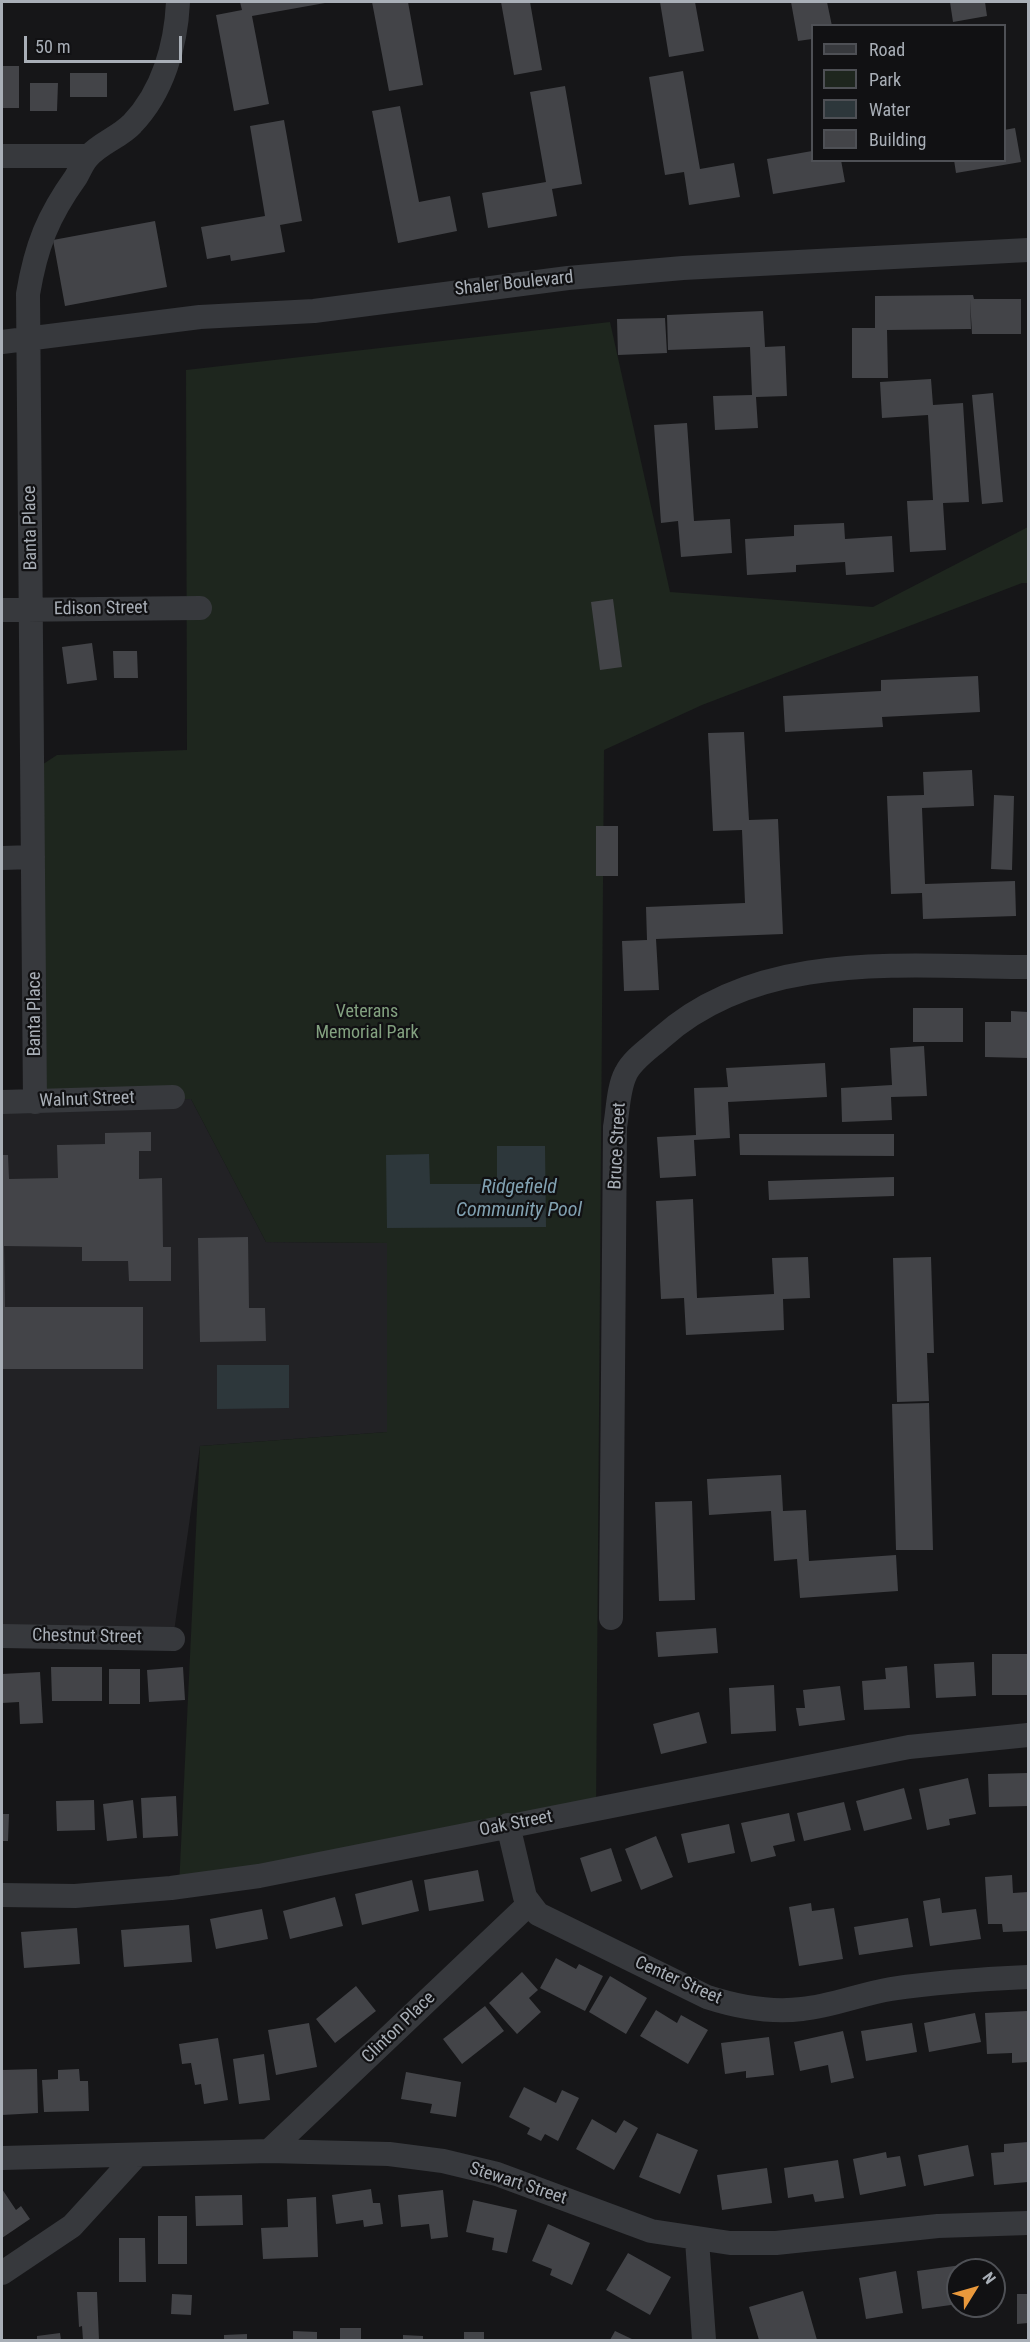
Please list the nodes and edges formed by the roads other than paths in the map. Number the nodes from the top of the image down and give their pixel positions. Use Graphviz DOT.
graph roads {
  1 [pos="178,2"];
  2 [pos="2,156"];
  3 [pos="88,156"];
  4 [pos="1029,250"];
  5 [pos="28,338"];
  6 [pos="2,342"];
  7 [pos="200,608"];
  8 [pos="2,610"];
  9 [pos="32,610"];
  10 [pos="33,857"];
  11 [pos="2,858"];
  12 [pos="1029,967"];
  13 [pos="173,1097"];
  14 [pos="2,1102"];
  15 [pos="35,1102"];
  16 [pos="611,1617"];
  17 [pos="2,1636"];
  18 [pos="173,1639"];
  19 [pos="1029,1736"];
  20 [pos="508,1825"];
  21 [pos="2,1895"];
  22 [pos="529,1904"];
  23 [pos="1029,1977"];
  24 [pos="269,2151"];
  25 [pos="136,2156"];
  26 [pos="2,2158"];
  27 [pos="1029,2223"];
  28 [pos="697,2240"];
  29 [pos="2,2273"];
  30 [pos="704,2340"];
  1 -- 3 [label="street, Banta Place"];
  2 -- 3 [label="street"];
  3 -- 5 [label="street, Banta Place"];
  4 -- 5 [label="street, Shaler Boulevard"];
  5 -- 6 [label="street, Shaler Boulevard"];
  5 -- 9 [label="street, Banta Place"];
  7 -- 9 [label="street, Edison Street"];
  8 -- 9 [label="street, Edison Street"];
  9 -- 10 [label="street, Banta Place"];
  10 -- 11 [label="street"];
  10 -- 15 [label="street, Banta Place"];
  12 -- 16 [label="street, Bruce Street"];
  13 -- 15 [label="street, Walnut Street"];
  14 -- 15 [label="street, Walnut Street"];
  17 -- 18 [label="street, Chestnut Street"];
  19 -- 20 [label="street, Oak Street"];
  20 -- 21 [label="street, Oak Street"];
  20 -- 22 [label="street"];
  22 -- 23 [label="street, Center Street"];
  22 -- 24 [label="street, Clinton Place"];
  24 -- 25 [label="street, Stewart Street"];
  24 -- 28 [label="street, Stewart Street"];
  25 -- 26 [label="street, Stewart Street"];
  25 -- 29 [label="street"];
  27 -- 28 [label="street, Stewart Street"];
  28 -- 30 [label="street"];
}
